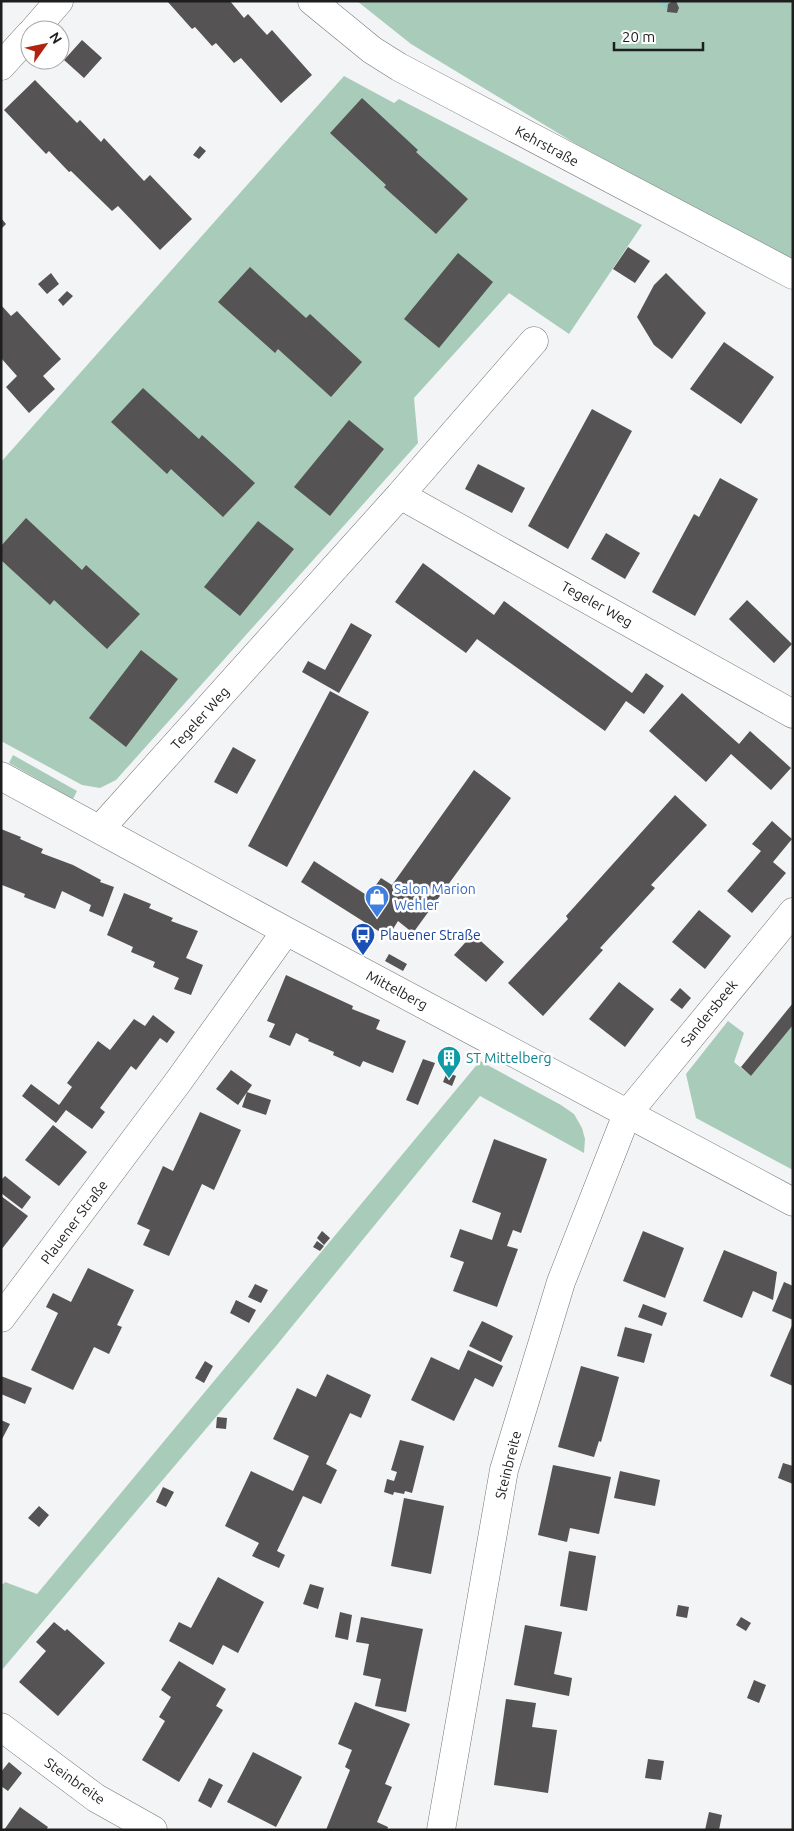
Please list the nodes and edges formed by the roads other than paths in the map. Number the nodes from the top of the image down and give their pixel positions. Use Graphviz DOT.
graph roads {
  1 [pos="60,1"];
  2 [pos="312,1"];
  3 [pos="43,20"];
  4 [pos="20,45"];
  5 [pos="1,66"];
  6 [pos="793,275"];
  7 [pos="534,341"];
  8 [pos="400,494"];
  9 [pos="793,714"];
  10 [pos="1,776"];
  11 [pos="100,829"];
  12 [pos="793,912"];
  13 [pos="286,931"];
  14 [pos="627,1114"];
  15 [pos="793,1202"];
  16 [pos="1,1318"];
  17 [pos="1,1727"];
  18 [pos="153,1830"];
  19 [pos="441,1830"];
  1 -- 3 [label="street"];
  2 -- 6 [label="street, Kehrstraße"];
  4 -- 5 [label="street"];
  7 -- 8 [label="street, Tegeler Weg"];
  8 -- 9 [label="street, Tegeler Weg"];
  8 -- 11 [label="street, Tegeler Weg"];
  10 -- 11 [label="street, Mittelberg"];
  11 -- 13 [label="street, Mittelberg"];
  12 -- 14 [label="street, Sandersbeek"];
  13 -- 14 [label="street, Mittelberg"];
  13 -- 16 [label="street, Plauener Straße"];
  14 -- 15 [label="street, Mittelberg"];
  14 -- 19 [label="street, Steinbreite"];
  17 -- 18 [label="street, Steinbreite"];
}
